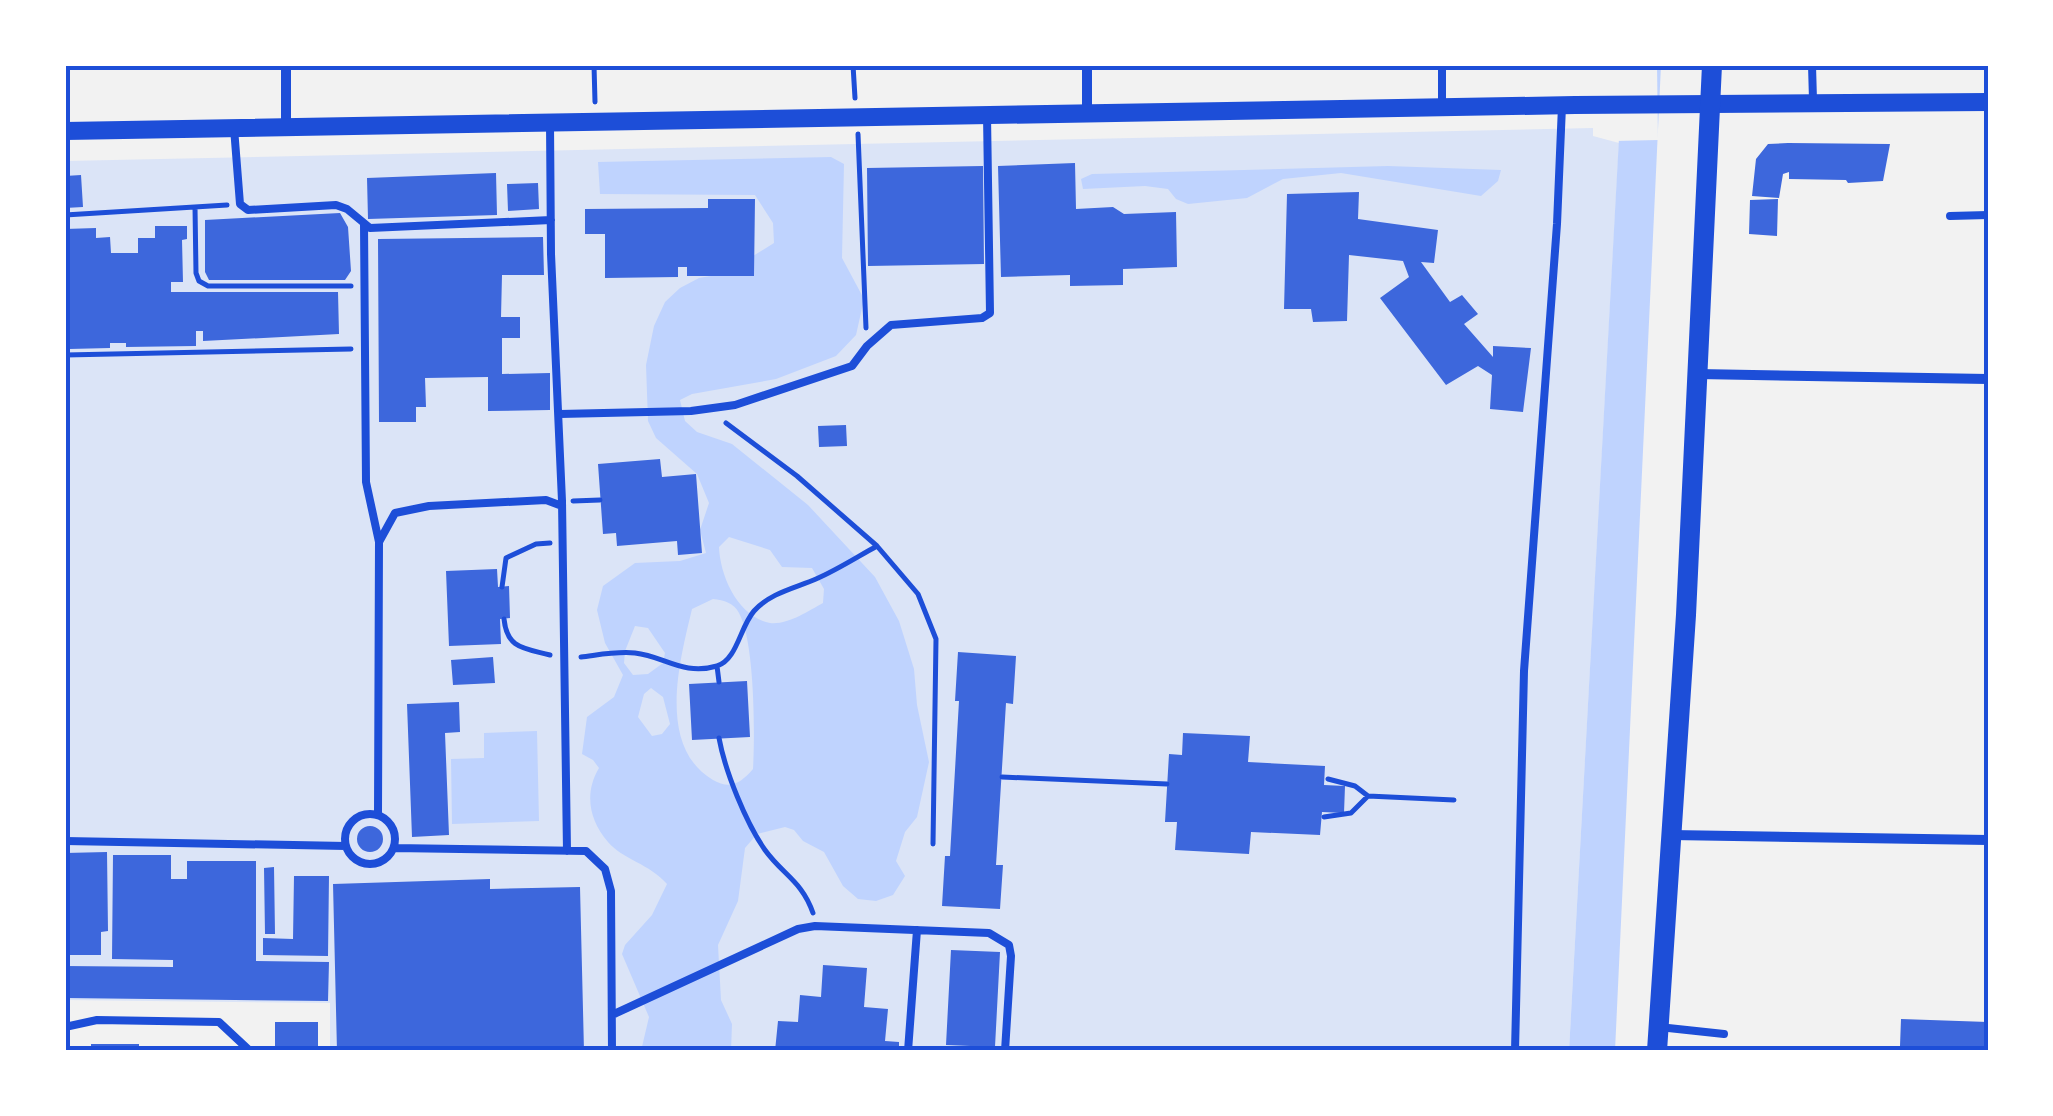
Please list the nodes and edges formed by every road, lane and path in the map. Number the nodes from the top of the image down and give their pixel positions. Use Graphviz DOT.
graph roads {
  1 [pos="286,65"];
  2 [pos="594,65"];
  3 [pos="1087,65"];
  4 [pos="1442,65"];
  5 [pos="1712,65"];
  6 [pos="1812,65"];
  7 [pos="1988,102"];
  8 [pos="1813,103"];
  9 [pos="1711,104"];
  10 [pos="1562,106"];
  11 [pos="1442,108"];
  12 [pos="1087,114"];
  13 [pos="987,115"];
  14 [pos="595,122"];
  15 [pos="550,123"];
  16 [pos="286,127"];
  17 [pos="234,128"];
  18 [pos="65,130"];
  19 [pos="858,140"];
  20 [pos="240,204"];
  21 [pos="195,207"];
  22 [pos="65,215"];
  23 [pos="1988,215"];
  24 [pos="1950,216"];
  25 [pos="551,220"];
  26 [pos="364,224"];
  27 [pos="364,286"];
  28 [pos="867,346"];
  29 [pos="364,349"];
  30 [pos="65,355"];
  31 [pos="1698,374"];
  32 [pos="1988,378"];
  33 [pos="707,409"];
  34 [pos="560,414"];
  35 [pos="600,500"];
  36 [pos="562,504"];
  37 [pos="378,542"];
  38 [pos="563,542"];
  39 [pos="877,546"];
  40 [pos="502,587"];
  41 [pos="504,619"];
  42 [pos="564,659"];
  43 [pos="718,666"];
  44 [pos="718,682"];
  45 [pos="719,738"];
  46 [pos="1002,777"];
  47 [pos="1328,778"];
  48 [pos="1168,784"];
  49 [pos="1368,796"];
  50 [pos="1454,800"];
  51 [pos="378,814"];
  52 [pos="1324,817"];
  53 [pos="1670,834"];
  54 [pos="65,840"];
  55 [pos="1988,840"];
  56 [pos="933,844"];
  57 [pos="346,846"];
  58 [pos="394,848"];
  59 [pos="566,851"];
  60 [pos="815,926"];
  61 [pos="917,930"];
  62 [pos="612,1015"];
  63 [pos="65,1027"];
  64 [pos="1659,1027"];
  65 [pos="1724,1034"];
  66 [pos="250,1051"];
  67 [pos="612,1051"];
  68 [pos="908,1051"];
  69 [pos="1004,1051"];
  70 [pos="1515,1051"];
  71 [pos="1657,1051"];
  1 -- 16 [label="street"];
  2 -- 14 [label="path"];
  3 -- 12 [label="street"];
  4 -- 11 [label="lane"];
  5 -- 9 [label="main road"];
  6 -- 8 [label="lane"];
  7 -- 8 [label="street"];
  8 -- 9 [label="street"];
  9 -- 10 [label="street"];
  9 -- 31 [label="main road"];
  10 -- 11 [label="street"];
  10 -- 70 [label="lane"];
  11 -- 12 [label="street"];
  12 -- 13 [label="street"];
  13 -- 14 [label="street"];
  13 -- 28 [label="lane"];
  14 -- 15 [label="street"];
  15 -- 16 [label="street"];
  15 -- 25 [label="lane"];
  16 -- 17 [label="street"];
  17 -- 18 [label="street"];
  17 -- 20 [label="lane"];
  19 -- 28 [label="path"];
  20 -- 21 [label="path"];
  20 -- 26 [label="lane"];
  21 -- 22 [label="path"];
  21 -- 27 [label="path"];
  23 -- 24 [label="lane"];
  25 -- 26 [label="lane"];
  25 -- 34 [label="lane"];
  26 -- 27 [label="lane"];
  27 -- 29 [label="lane"];
  28 -- 33 [label="lane"];
  29 -- 30 [label="path"];
  29 -- 37 [label="lane"];
  31 -- 32 [label="street"];
  31 -- 53 [label="main road"];
  33 -- 34 [label="lane"];
  33 -- 39 [label="path"];
  34 -- 36 [label="lane"];
  35 -- 36 [label="path"];
  36 -- 37 [label="lane"];
  36 -- 38 [label="lane"];
  37 -- 51 [label="lane"];
  38 -- 40 [label="path"];
  38 -- 42 [label="lane"];
  39 -- 43 [label="path"];
  39 -- 56 [label="path"];
  41 -- 42 [label="path"];
  42 -- 43 [label="path"];
  42 -- 59 [label="lane"];
  43 -- 44 [label="path"];
  45 -- 60 [label="path"];
  46 -- 48 [label="path"];
  47 -- 49 [label="path"];
  49 -- 50 [label="path"];
  49 -- 52 [label="path"];
  51 -- 57 [label="lane"];
  51 -- 58 [label="lane"];
  53 -- 55 [label="street"];
  53 -- 64 [label="main road"];
  54 -- 57 [label="lane"];
  57 -- 58 [label="lane"];
  58 -- 59 [label="lane"];
  59 -- 62 [label="lane"];
  60 -- 61 [label="lane"];
  60 -- 62 [label="lane"];
  61 -- 68 [label="lane"];
  61 -- 69 [label="lane"];
  62 -- 67 [label="lane"];
  63 -- 66 [label="lane"];
  64 -- 65 [label="lane"];
  64 -- 71 [label="main road"];
}
